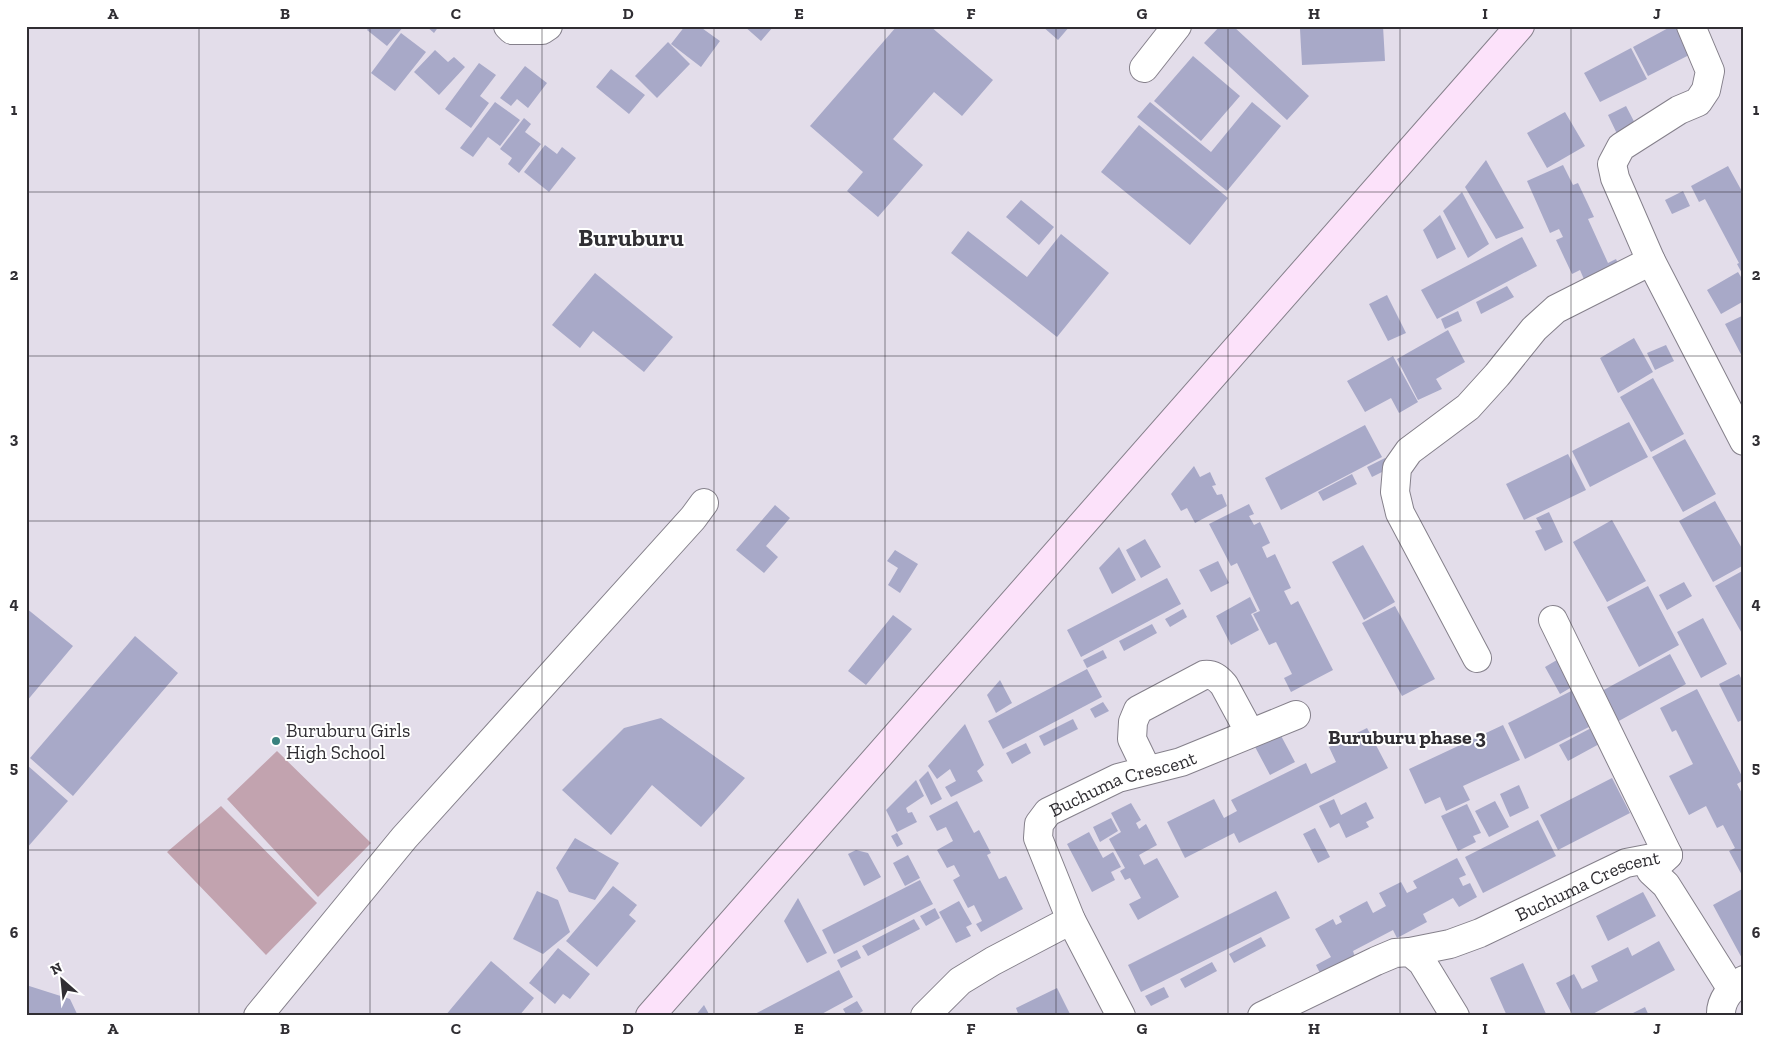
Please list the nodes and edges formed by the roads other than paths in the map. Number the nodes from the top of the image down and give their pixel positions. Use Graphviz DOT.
graph roads {
  1 [pos="508,26"];
  2 [pos="548,26"];
  3 [pos="1178,26"];
  4 [pos="1520,26"];
  5 [pos="1691,26"];
  6 [pos="1144,68"];
  7 [pos="1651,261"];
  8 [pos="1737,408"];
  9 [pos="1744,441"];
  10 [pos="704,503"];
  11 [pos="1554,620"];
  12 [pos="1477,658"];
  13 [pos="1296,715"];
  14 [pos="1250,733"];
  15 [pos="1147,770"];
  16 [pos="1668,855"];
  17 [pos="1071,920"];
  18 [pos="1410,952"];
  19 [pos="1737,984"];
  20 [pos="258,1016"];
  21 [pos="650,1016"];
  22 [pos="925,1016"];
  23 [pos="1121,1016"];
  24 [pos="1262,1016"];
  25 [pos="1455,1016"];
  26 [pos="1721,1016"];
  1 -- 2 [label="street"];
  3 -- 6 [label="street"];
  4 -- 21 [label="street"];
  5 -- 7 [label="street"];
  7 -- 8 [label="street"];
  7 -- 12 [label="street"];
  8 -- 9 [label="street"];
  10 -- 20 [label="street"];
  11 -- 16 [label="street"];
  13 -- 14 [label="street, Buchuma Crescent"];
  14 -- 15 [label="street, Buchuma Crescent"];
  14 -- 15 [label="street"];
  15 -- 17 [label="street, Buchuma Crescent"];
  16 -- 18 [label="street, Buchuma Crescent"];
  16 -- 19 [label="street, Buchuma Crescent"];
  17 -- 22 [label="street"];
  17 -- 23 [label="street, Buchuma Crescent"];
  18 -- 24 [label="street, Buchuma Crescent"];
  18 -- 25 [label="street"];
  19 -- 26 [label="street, Buchuma Crescent"];
}
